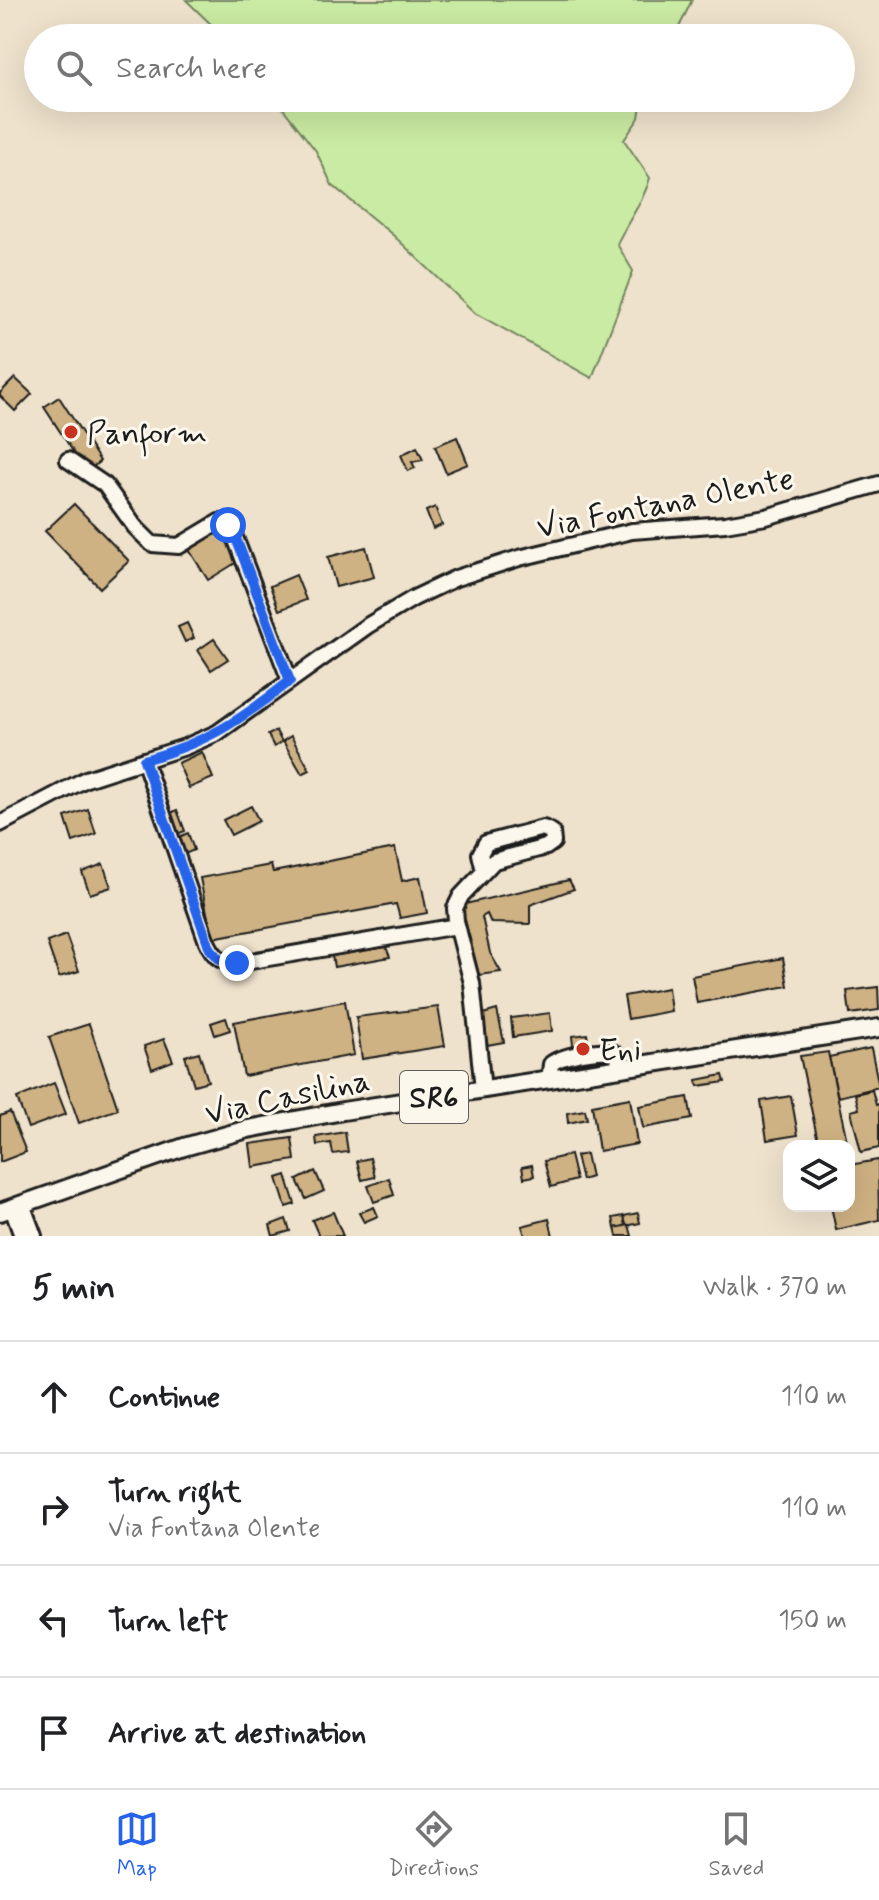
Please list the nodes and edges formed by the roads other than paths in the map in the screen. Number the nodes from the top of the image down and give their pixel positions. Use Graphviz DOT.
graph roads {
  1 [pos="68,460"];
  2 [pos="879,484"];
  3 [pos="290,681"];
  4 [pos="144,760"];
  5 [pos="0,824"];
  6 [pos="484,871"];
  7 [pos="457,926"];
  8 [pos="879,1028"];
  9 [pos="483,1090"];
  10 [pos="11,1208"];
  11 [pos="22,1236"];
  12 [pos="34,1236"];
  1 -- 3 [label="street"];
  2 -- 3 [label="street, Via Fontana Olente"];
  3 -- 4 [label="street, Via Fontana Olente"];
  4 -- 5 [label="street, Via Fontana Olente"];
  4 -- 7 [label="street"];
  6 -- 6 [label="street"];
  6 -- 7 [label="street"];
  7 -- 9 [label="street"];
  8 -- 9 [label="main road, Via Casilina / SR6"];
  9 -- 10 [label="main road, Via Casilina / SR6"];
  10 -- 11 [label="street"];
  10 -- 12 [label="street"];
}
